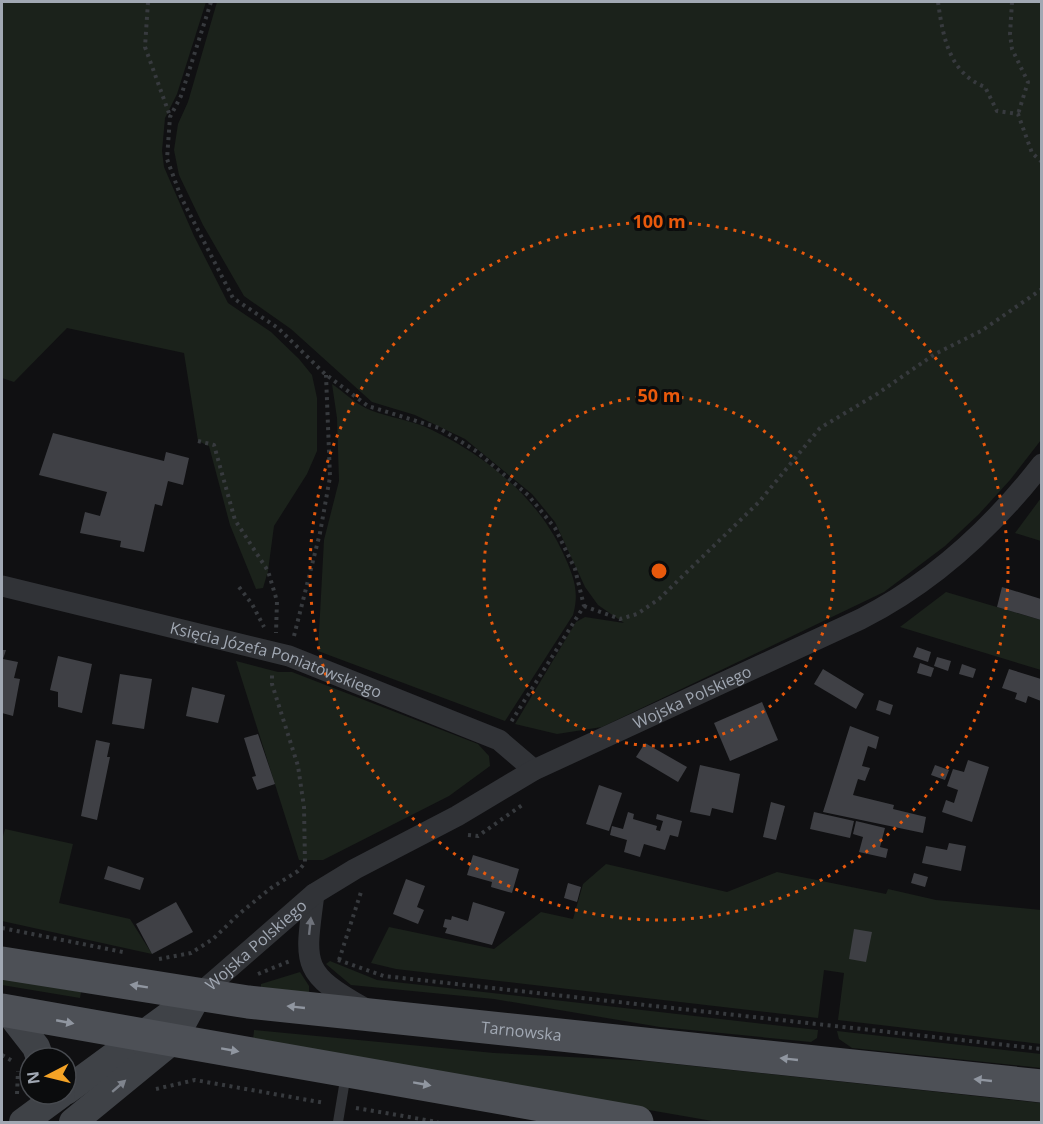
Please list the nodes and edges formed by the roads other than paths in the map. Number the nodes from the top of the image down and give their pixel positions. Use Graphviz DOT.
graph roads {
  1 [pos="1041,464"];
  2 [pos="2,586"];
  3 [pos="534,770"];
  4 [pos="314,894"];
  5 [pos="2,963"];
  6 [pos="197,996"];
  7 [pos="5,1010"];
  8 [pos="375,1015"];
  9 [pos="141,1034"];
  10 [pos="173,1040"];
  11 [pos="35,1046"];
  12 [pos="347,1071"];
  13 [pos="78,1079"];
  14 [pos="1041,1086"];
  15 [pos="74,1122"];
  16 [pos="338,1122"];
  17 [pos="637,1122"];
  1 -- 3 [label="street, Wojska Polskiego"];
  2 -- 3 [label="street, Księcia Józefa Poniatowskiego"];
  3 -- 4 [label="street, Wojska Polskiego"];
  4 -- 6 [label="street, Wojska Polskiego"];
  8 -- 4 [label="street, Wojska Polskiego, one-way"];
  6 -- 5 [label="main road, Tarnowska, one-way"];
  8 -- 6 [label="main road, Tarnowska, one-way"];
  6 -- 9 [label="street, Wojska Polskiego"];
  6 -- 10 [label="street, Wojska Polskiego"];
  7 -- 9 [label="main road, one-way"];
  7 -- 11 [label="street"];
  14 -- 8 [label="main road, Tarnowska, one-way"];
  9 -- 10 [label="main road"];
  9 -- 13 [label="street, Wojska Polskiego"];
  10 -- 12 [label="main road, one-way"];
  15 -- 10 [label="street, Wojska Polskiego, one-way"];
  12 -- 16 [label="lane"];
  12 -- 17 [label="main road, one-way"];
}
